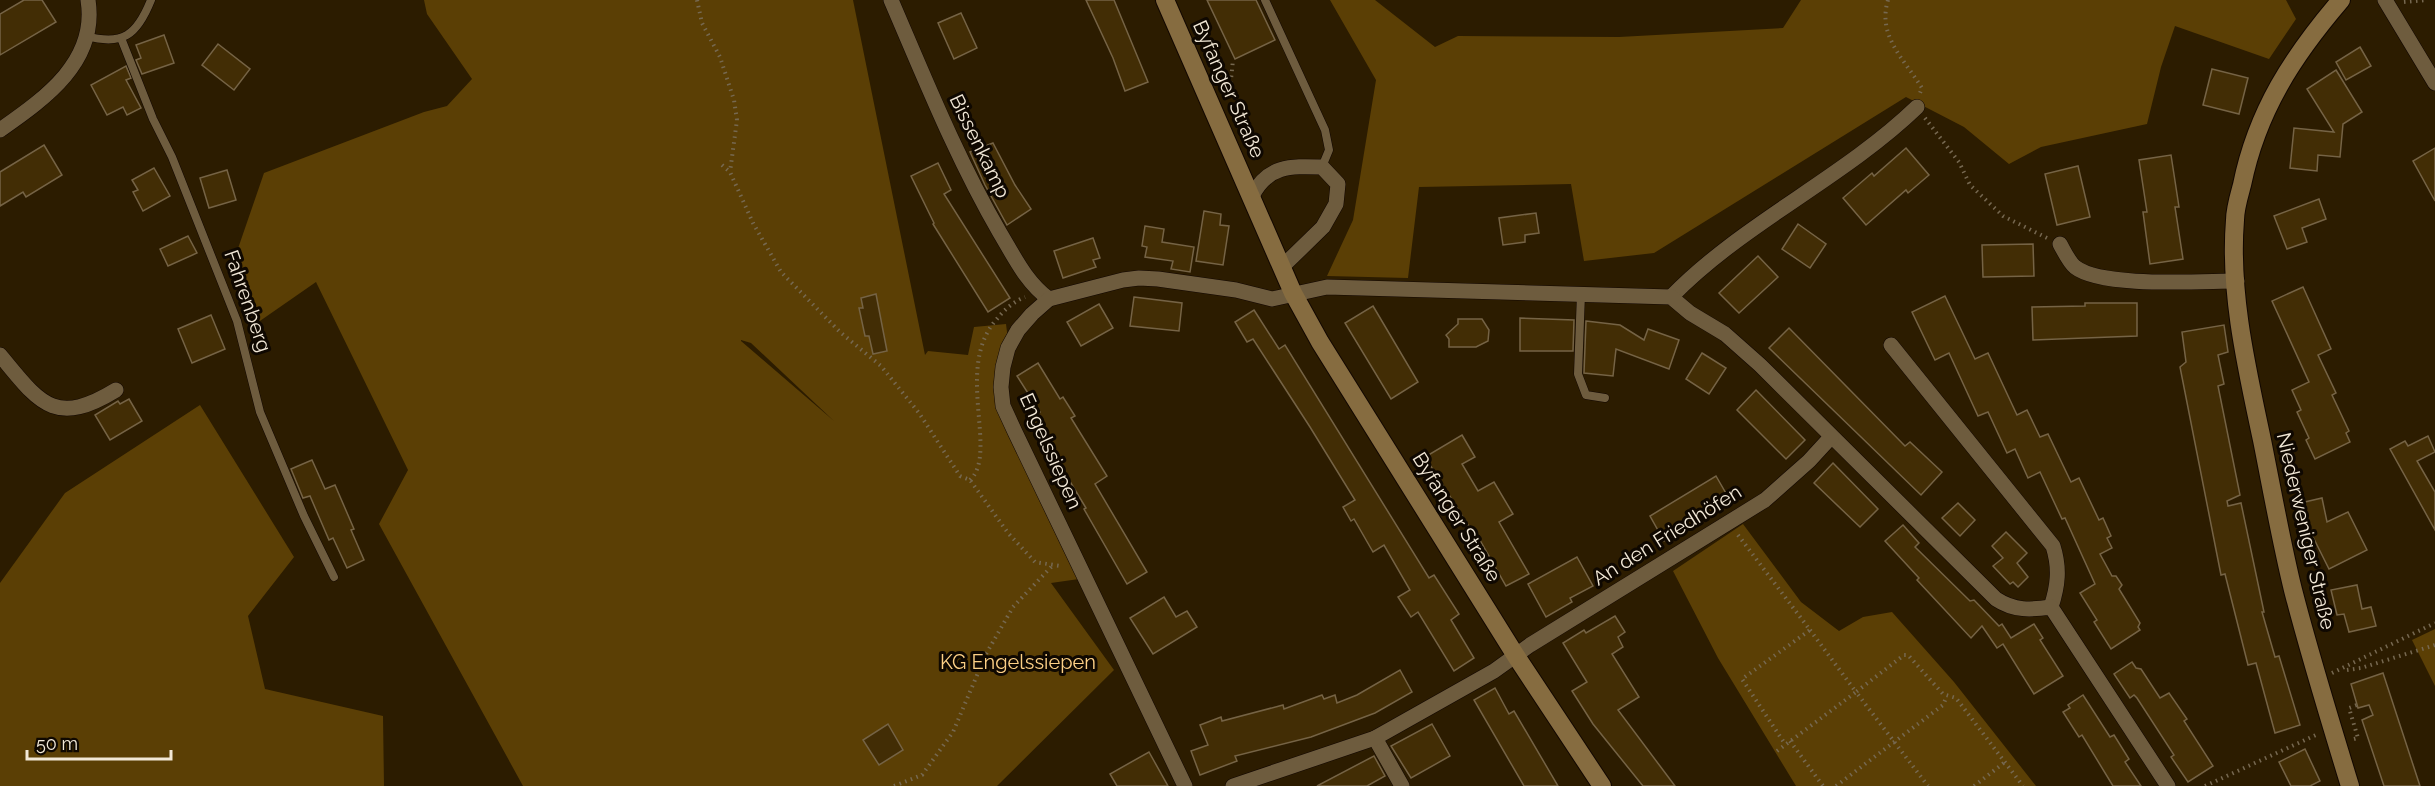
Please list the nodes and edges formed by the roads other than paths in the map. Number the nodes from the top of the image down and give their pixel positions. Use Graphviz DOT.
graph roads {
  1 [pos="88,0"];
  2 [pos="151,0"];
  3 [pos="891,0"];
  4 [pos="1165,0"];
  5 [pos="1265,0"];
  6 [pos="2341,0"];
  7 [pos="2385,0"];
  8 [pos="86,36"];
  9 [pos="121,38"];
  10 [pos="2435,83"];
  11 [pos="1917,107"];
  12 [pos="0,130"];
  13 [pos="1322,167"];
  14 [pos="1252,196"];
  15 [pos="2060,244"];
  16 [pos="1282,267"];
  17 [pos="2237,281"];
  18 [pos="1293,293"];
  19 [pos="1581,294"];
  20 [pos="1671,297"];
  21 [pos="1048,300"];
  22 [pos="1891,345"];
  23 [pos="0,355"];
  24 [pos="116,390"];
  25 [pos="1605,398"];
  26 [pos="1831,437"];
  27 [pos="334,577"];
  28 [pos="2051,607"];
  29 [pos="1516,656"];
  30 [pos="1375,738"];
  31 [pos="1185,786"];
  32 [pos="1233,786"];
  33 [pos="1402,786"];
  34 [pos="1602,786"];
  35 [pos="2168,786"];
  36 [pos="2350,786"];
  1 -- 8 [label="street"];
  2 -- 9 [label="lane"];
  3 -- 21 [label="street, Bissenkamp"];
  4 -- 14 [label="street, Byfanger Straße"];
  5 -- 13 [label="lane"];
  6 -- 17 [label="street, Niederweniger Straße"];
  7 -- 10 [label="street"];
  8 -- 9 [label="lane"];
  8 -- 12 [label="street"];
  9 -- 27 [label="lane, Fahrenberg"];
  11 -- 20 [label="street"];
  13 -- 14 [label="street, Byfanger Straße"];
  13 -- 16 [label="street"];
  14 -- 16 [label="street, Byfanger Straße"];
  15 -- 17 [label="street"];
  16 -- 18 [label="street, Byfanger Straße"];
  17 -- 36 [label="street, Niederweniger Straße"];
  18 -- 19 [label="street"];
  18 -- 21 [label="street, Engelssiepen"];
  18 -- 29 [label="street, Byfanger Straße"];
  19 -- 20 [label="street"];
  19 -- 25 [label="lane"];
  20 -- 26 [label="street"];
  21 -- 31 [label="street, Engelssiepen"];
  22 -- 28 [label="street"];
  23 -- 24 [label="street"];
  26 -- 28 [label="street"];
  26 -- 29 [label="street, An den Friedhöfen"];
  28 -- 35 [label="street"];
  29 -- 30 [label="street, An den Friedhöfen"];
  29 -- 34 [label="street, Byfanger Straße"];
  30 -- 32 [label="street, An den Friedhöfen"];
  30 -- 33 [label="street"];
}
